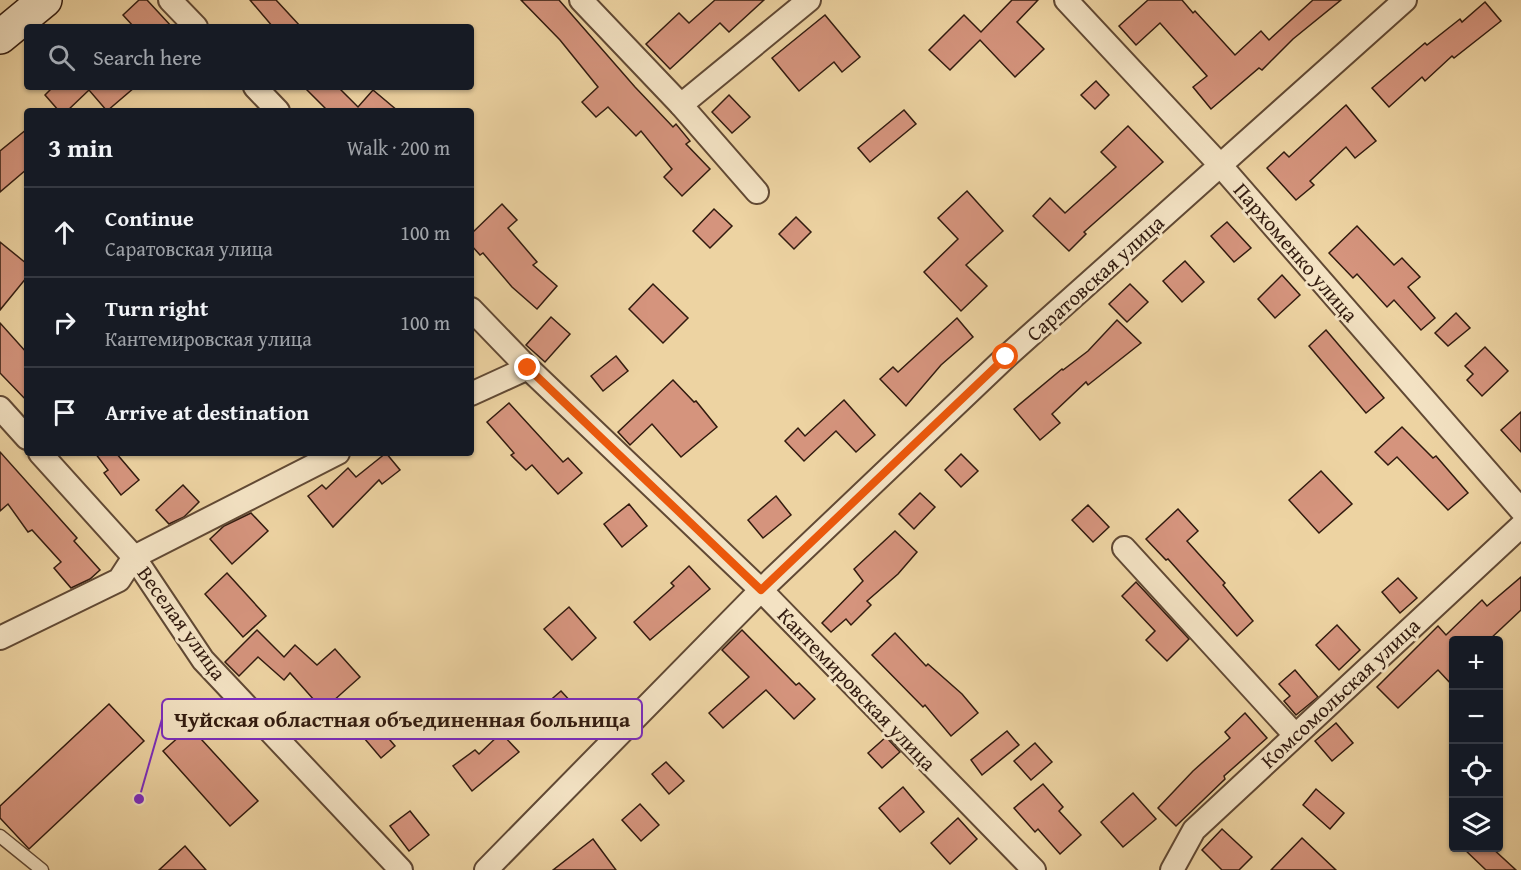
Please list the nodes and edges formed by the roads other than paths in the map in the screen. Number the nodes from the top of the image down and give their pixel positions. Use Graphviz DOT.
graph roads {
  1 [pos="45,0"];
  2 [pos="170,0"];
  3 [pos="581,0"];
  4 [pos="809,0"];
  5 [pos="1066,0"];
  6 [pos="1405,0"];
  7 [pos="193,24"];
  8 [pos="0,37"];
  9 [pos="258,90"];
  10 [pos="681,105"];
  11 [pos="275,108"];
  12 [pos="1221,166"];
  13 [pos="757,192"];
  14 [pos="474,312"];
  15 [pos="528,368"];
  16 [pos="474,393"];
  17 [pos="0,408"];
  18 [pos="24,435"];
  19 [pos="43,456"];
  20 [pos="332,456"];
  21 [pos="1518,501"];
  22 [pos="1521,526"];
  23 [pos="1124,548"];
  24 [pos="134,557"];
  25 [pos="761,590"];
  26 [pos="0,638"];
  27 [pos="1295,735"];
  28 [pos="0,836"];
  29 [pos="40,870"];
  30 [pos="401,870"];
  31 [pos="486,870"];
  32 [pos="1034,870"];
  33 [pos="1172,870"];
  1 -- 8 [label="main road"];
  2 -- 7 [label="street"];
  3 -- 10 [label="street"];
  4 -- 10 [label="street"];
  5 -- 12 [label="street, Пархоменко улица"];
  6 -- 12 [label="street, Саратовская улица"];
  9 -- 11 [label="street"];
  10 -- 13 [label="street"];
  12 -- 21 [label="street, Пархоменко улица"];
  12 -- 25 [label="street, Саратовская улица"];
  14 -- 15 [label="street, Кантемировская улица"];
  15 -- 16 [label="street"];
  15 -- 25 [label="street, Кантемировская улица"];
  17 -- 18 [label="street"];
  19 -- 24 [label="street, Веселая улица"];
  20 -- 24 [label="street"];
  22 -- 27 [label="street, Комсомольская улица"];
  23 -- 27 [label="street"];
  24 -- 26 [label="street"];
  24 -- 30 [label="street, Веселая улица"];
  25 -- 31 [label="street, Саратовская улица"];
  25 -- 32 [label="street, Кантемировская улица"];
  27 -- 33 [label="street, Комсомольская улица"];
  28 -- 29 [label="lane"];
}
